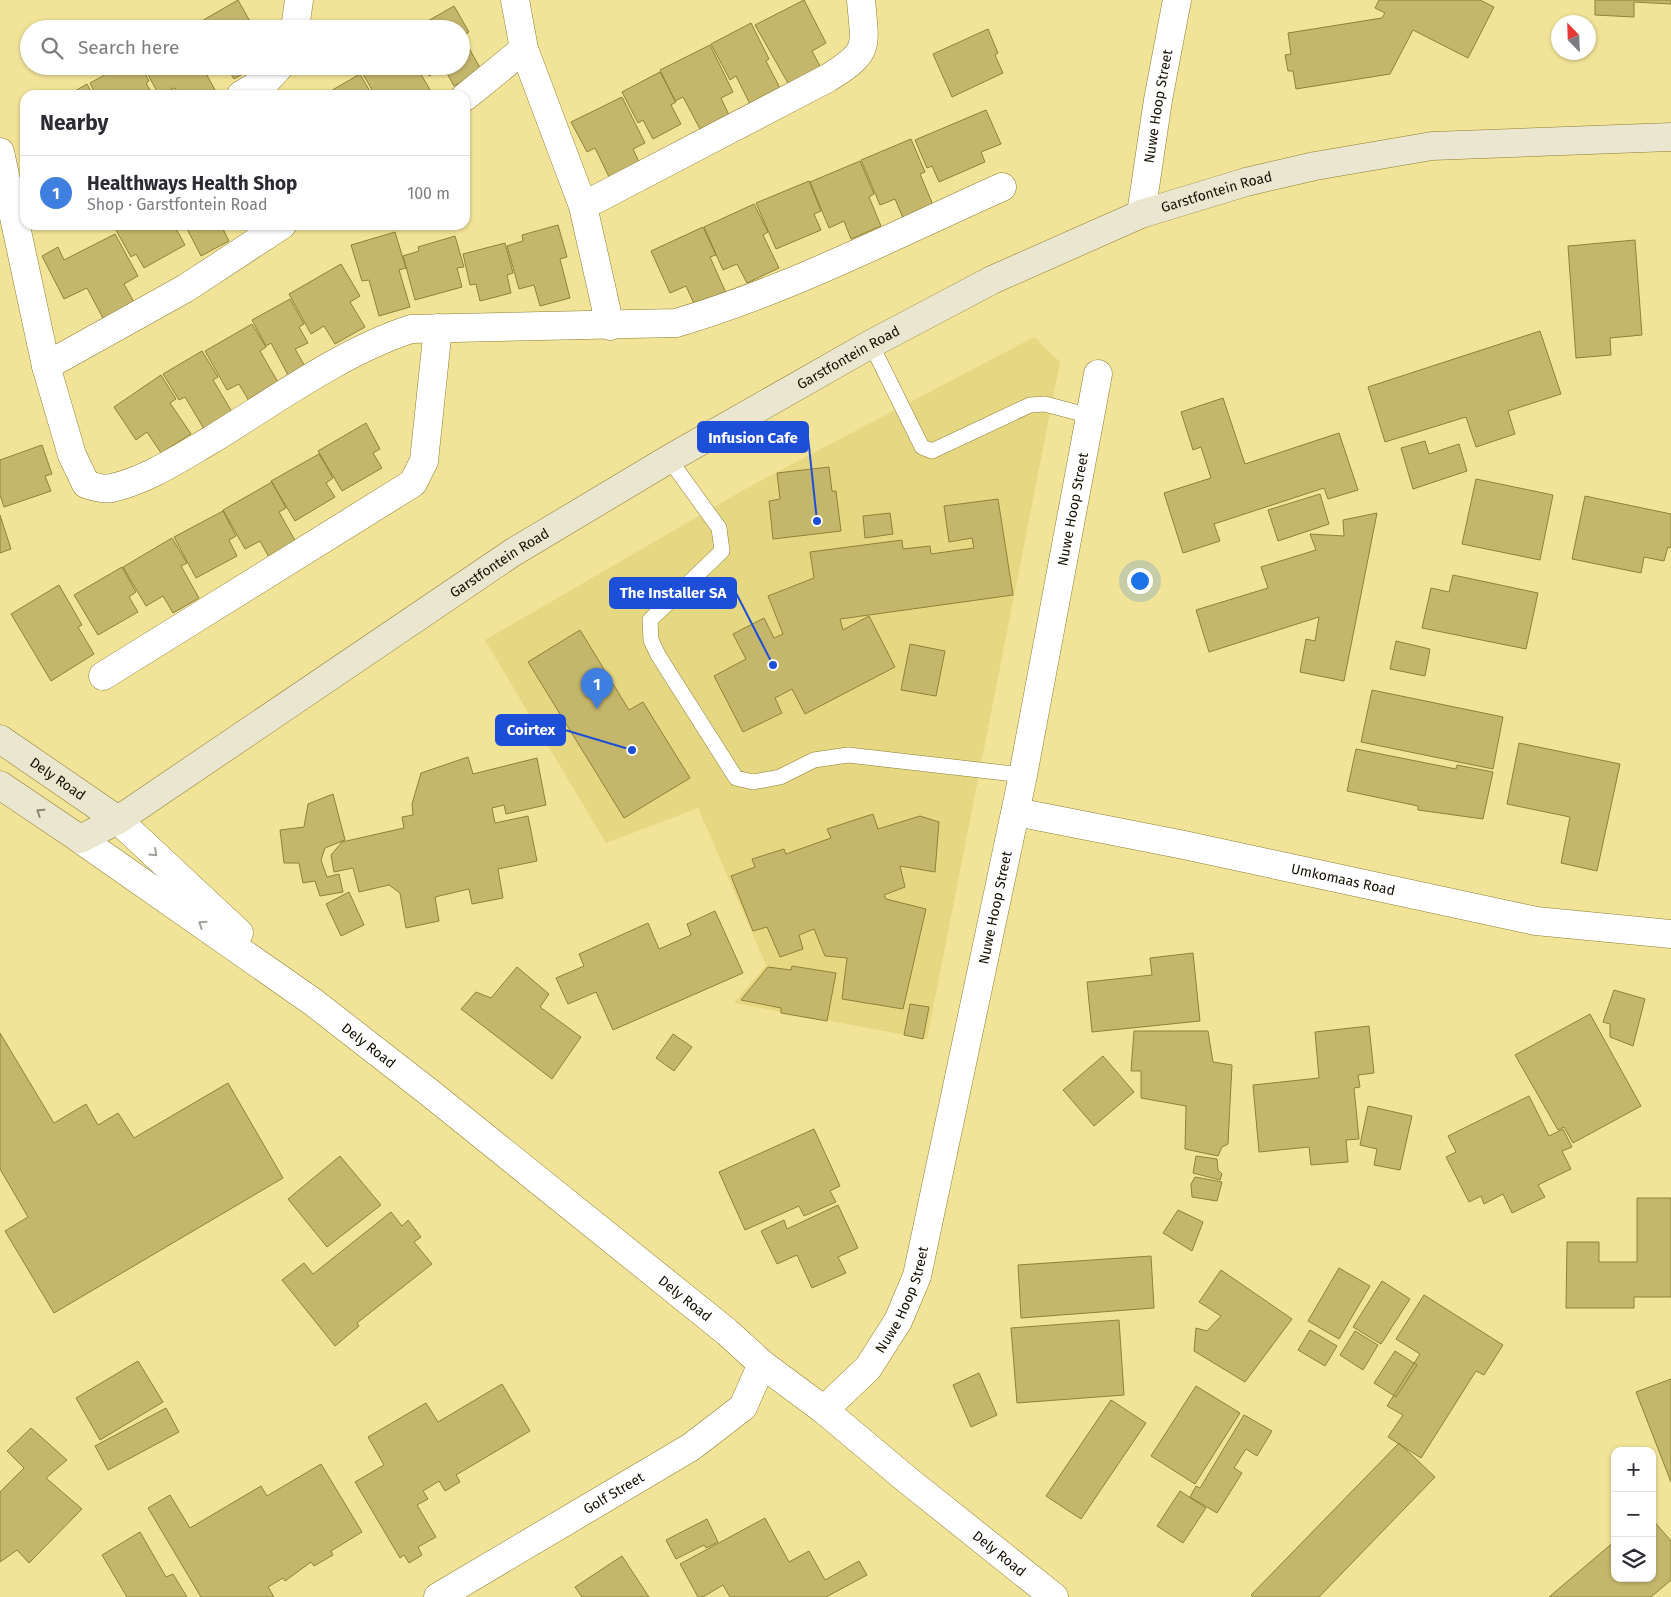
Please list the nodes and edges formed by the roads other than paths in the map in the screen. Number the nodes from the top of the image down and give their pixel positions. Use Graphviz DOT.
graph roads {
  1 [pos="299,0"];
  2 [pos="515,0"];
  3 [pos="861,0"];
  4 [pos="1177,0"];
  5 [pos="297,20"];
  6 [pos="524,49"];
  7 [pos="272,75"];
  8 [pos="249,90"];
  9 [pos="470,93"];
  10 [pos="1671,137"];
  11 [pos="0,152"];
  12 [pos="1002,187"];
  13 [pos="583,206"];
  14 [pos="1141,214"];
  15 [pos="20,220"];
  16 [pos="22,230"];
  17 [pos="274,230"];
  18 [pos="610,326"];
  19 [pos="438,328"];
  20 [pos="871,344"];
  21 [pos="46,366"];
  22 [pos="1098,374"];
  23 [pos="1090,416"];
  24 [pos="669,459"];
  25 [pos="103,676"];
  26 [pos="0,738"];
  27 [pos="1023,775"];
  28 [pos="0,785"];
  29 [pos="1016,812"];
  30 [pos="118,820"];
  31 [pos="80,839"];
  32 [pos="1671,934"];
  33 [pos="313,1002"];
  34 [pos="762,1364"];
  35 [pos="824,1410"];
  36 [pos="438,1597"];
  37 [pos="1054,1597"];
  1 -- 5 [label="street"];
  2 -- 6 [label="street"];
  3 -- 13 [label="street"];
  4 -- 14 [label="street, Nuwe Hoop Street"];
  6 -- 9 [label="street"];
  6 -- 13 [label="street"];
  7 -- 8 [label="street"];
  10 -- 14 [label="main road, Garstfontein Road"];
  11 -- 15 [label="street"];
  12 -- 18 [label="street"];
  13 -- 18 [label="street"];
  14 -- 20 [label="main road, Garstfontein Road"];
  16 -- 21 [label="street"];
  17 -- 21 [label="street"];
  18 -- 19 [label="street"];
  19 -- 21 [label="street"];
  19 -- 25 [label="street"];
  20 -- 23 [label="lane"];
  20 -- 24 [label="main road, Garstfontein Road"];
  22 -- 23 [label="street, Nuwe Hoop Street"];
  23 -- 27 [label="street, Nuwe Hoop Street"];
  24 -- 27 [label="lane"];
  24 -- 30 [label="main road, Garstfontein Road"];
  26 -- 30 [label="main road, Dely Road"];
  27 -- 29 [label="street, Nuwe Hoop Street"];
  31 -- 28 [label="main road, Dely Road, one-way"];
  29 -- 32 [label="street, Umkomaas Road"];
  29 -- 35 [label="street, Nuwe Hoop Street"];
  30 -- 31 [label="main road, Garstfontein Road"];
  30 -- 33 [label="street, Dely Road, one-way"];
  33 -- 31 [label="street, Dely Road, one-way"];
  33 -- 34 [label="street, Dely Road"];
  34 -- 35 [label="street, Dely Road"];
  34 -- 36 [label="street, Golf Street"];
  35 -- 37 [label="street, Dely Road"];
}
